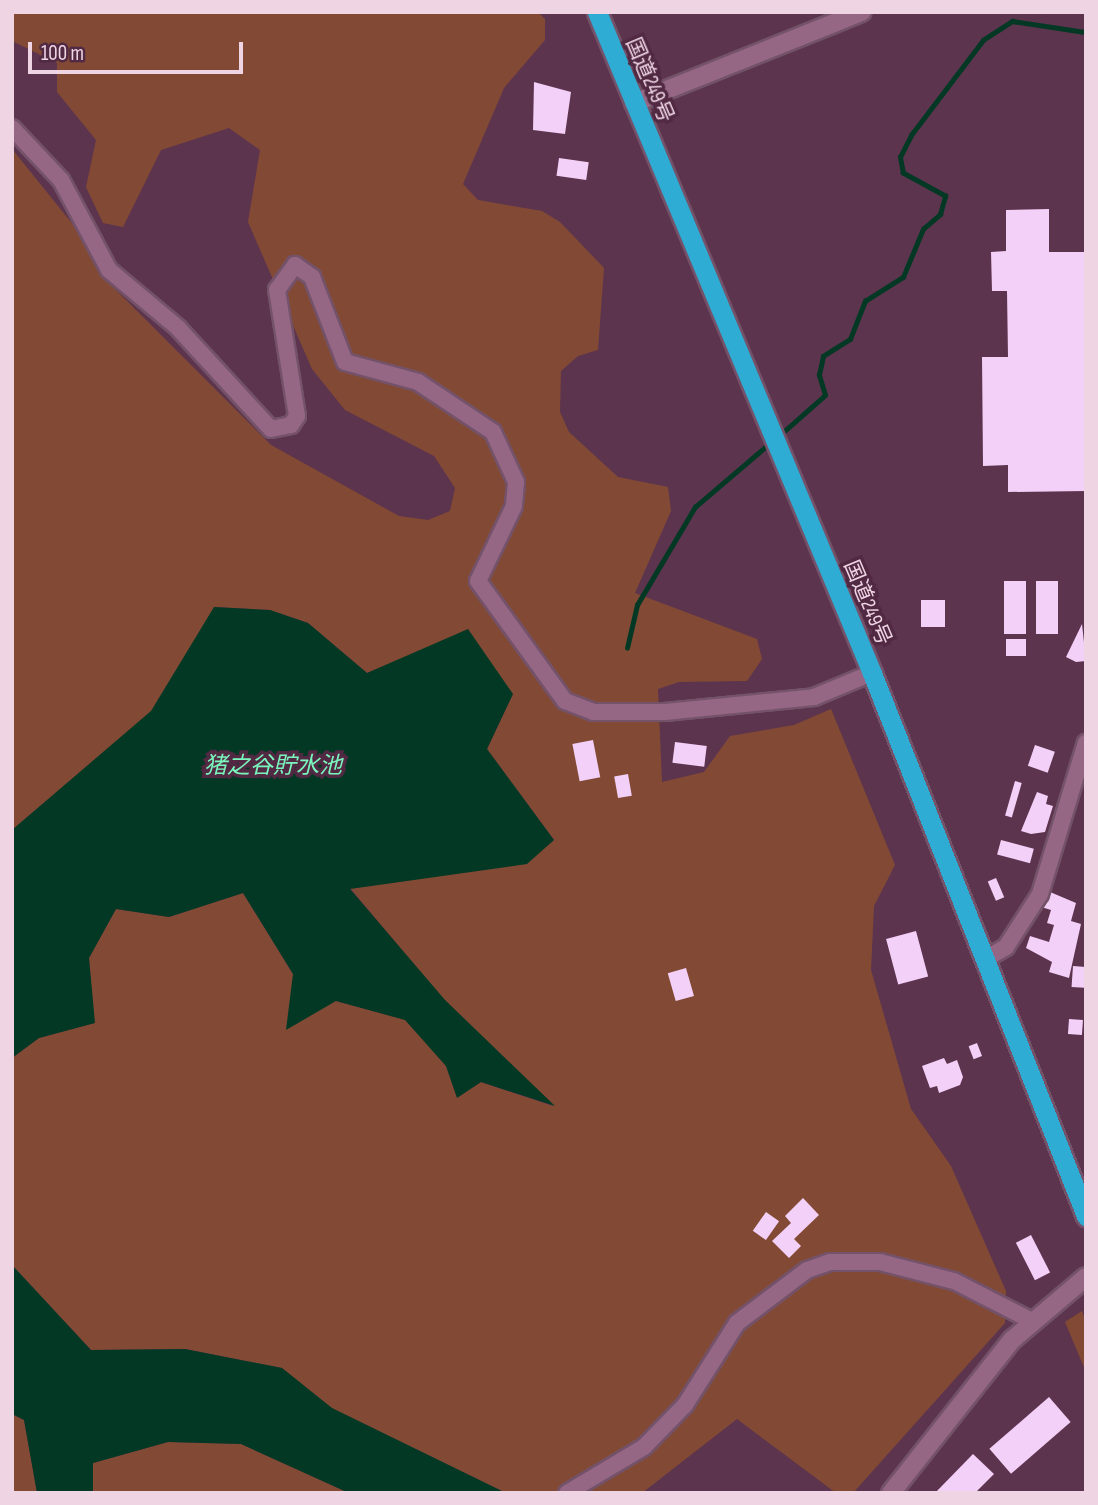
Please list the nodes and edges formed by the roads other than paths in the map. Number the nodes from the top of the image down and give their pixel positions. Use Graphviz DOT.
graph roads {
  1 [pos="597,12"];
  2 [pos="862,12"];
  3 [pos="634,103"];
  4 [pos="12,128"];
  5 [pos="872,673"];
  6 [pos="1086,743"];
  7 [pos="986,958"];
  8 [pos="1086,1216"];
  9 [pos="1086,1277"];
  10 [pos="1034,1322"];
  11 [pos="567,1493"];
  12 [pos="891,1493"];
  1 -- 3 [label="highway, 国道249号"];
  2 -- 3 [label="street"];
  3 -- 5 [label="highway, 国道249号"];
  4 -- 5 [label="street"];
  5 -- 7 [label="highway, 国道249号"];
  6 -- 7 [label="street"];
  7 -- 8 [label="highway, 国道249号"];
  9 -- 10 [label="street"];
  10 -- 11 [label="street"];
  10 -- 12 [label="street"];
}
